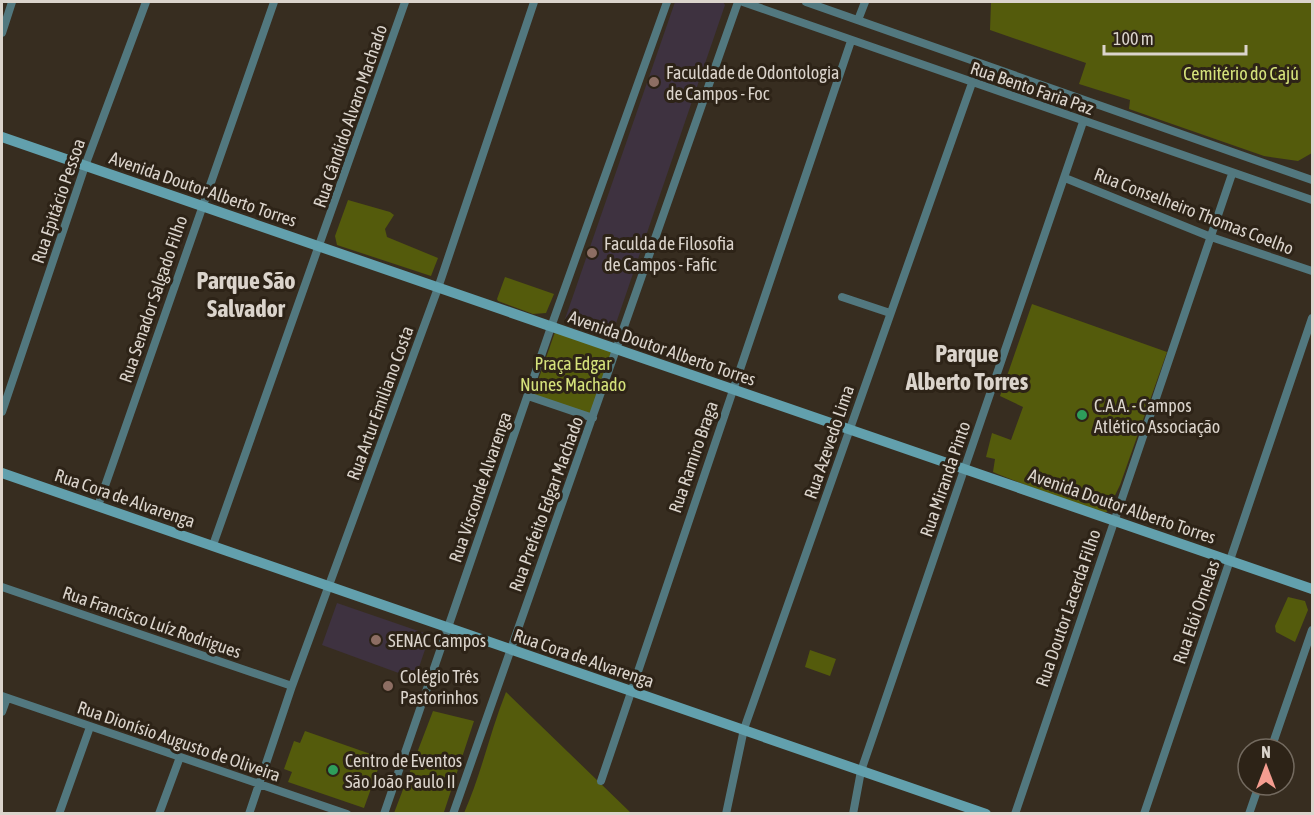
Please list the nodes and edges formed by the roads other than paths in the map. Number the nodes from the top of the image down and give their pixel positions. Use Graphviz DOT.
graph roads {
  1 [pos="12,2"];
  2 [pos="146,2"];
  3 [pos="274,2"];
  4 [pos="405,2"];
  5 [pos="534,2"];
  6 [pos="667,2"];
  7 [pos="741,2"];
  8 [pos="806,2"];
  9 [pos="865,2"];
  10 [pos="858,20"];
  11 [pos="2,33"];
  12 [pos="850,41"];
  13 [pos="972,83"];
  14 [pos="1083,122"];
  15 [pos="2,137"];
  16 [pos="85,166"];
  17 [pos="1232,174"];
  18 [pos="1065,178"];
  19 [pos="1312,180"];
  20 [pos="1312,201"];
  21 [pos="201,205"];
  22 [pos="1210,237"];
  23 [pos="320,248"];
  24 [pos="1312,271"];
  25 [pos="438,288"];
  26 [pos="842,297"];
  27 [pos="890,313"];
  28 [pos="1312,318"];
  29 [pos="551,327"];
  30 [pos="617,350"];
  31 [pos="731,390"];
  32 [pos="528,396"];
  33 [pos="2,412"];
  34 [pos="593,418"];
  35 [pos="849,429"];
  36 [pos="965,469"];
  37 [pos="2,473"];
  38 [pos="98,506"];
  39 [pos="1113,521"];
  40 [pos="213,545"];
  41 [pos="1229,560"];
  42 [pos="330,585"];
  43 [pos="2,587"];
  44 [pos="1312,589"];
  45 [pos="446,629"];
  46 [pos="1312,630"];
  47 [pos="510,650"];
  48 [pos="292,686"];
  49 [pos="630,691"];
  50 [pos="4,697"];
  51 [pos="2,712"];
  52 [pos="90,727"];
  53 [pos="744,729"];
  54 [pos="1275,737"];
  55 [pos="180,758"];
  56 [pos="861,771"];
  57 [pos="601,780"];
  58 [pos="258,785"];
  59 [pos="1254,797"];
  60 [pos="980,812"];
  61 [pos="59,813"];
  62 [pos="159,813"];
  63 [pos="249,813"];
  64 [pos="347,813"];
  65 [pos="384,813"];
  66 [pos="453,813"];
  67 [pos="726,813"];
  68 [pos="853,813"];
  69 [pos="1015,813"];
  70 [pos="1144,813"];
  71 [pos="1249,813"];
  1 -- 11 [label="street"];
  2 -- 16 [label="street, Rua Epitácio Pessoa"];
  3 -- 21 [label="street, Rua Senador Salgado Filho"];
  4 -- 23 [label="street, Rua Cândido Alvaro Machado"];
  5 -- 25 [label="street, Rua Artur Emiliano Costa"];
  6 -- 29 [label="street, Rua Visconde Alvarenga"];
  7 -- 12 [label="street, Rua Bento Faria Paz"];
  7 -- 30 [label="street, Rua Prefeito Edgar Machado"];
  8 -- 10 [label="street, Rua Bento Faria Paz"];
  9 -- 10 [label="street"];
  10 -- 19 [label="street, Rua Bento Faria Paz"];
  12 -- 13 [label="street, Rua Bento Faria Paz"];
  12 -- 31 [label="street, Rua Ramiro Braga"];
  13 -- 14 [label="street, Rua Bento Faria Paz"];
  13 -- 27 [label="street, Rua Azevedo Lima"];
  14 -- 17 [label="street, Rua Bento Faria Paz"];
  14 -- 18 [label="street, Rua Miranda Pinto"];
  15 -- 16 [label="main road, Avenida Doutor Alberto Torres"];
  16 -- 21 [label="main road, Avenida Doutor Alberto Torres"];
  16 -- 33 [label="street, Rua Epitácio Pessoa"];
  17 -- 20 [label="street, Rua Bento Faria Paz"];
  17 -- 22 [label="street, Rua Doutor Lacerda Filho"];
  18 -- 22 [label="street, Rua Conselheiro Thomas Coelho"];
  18 -- 36 [label="street, Rua Miranda Pinto"];
  21 -- 23 [label="main road, Avenida Doutor Alberto Torres"];
  21 -- 38 [label="street, Rua Senador Salgado Filho"];
  22 -- 24 [label="street, Rua Conselheiro Thomas Coelho"];
  22 -- 39 [label="street, Rua Doutor Lacerda Filho"];
  23 -- 25 [label="main road, Avenida Doutor Alberto Torres"];
  23 -- 40 [label="street, Rua Cândido Alvaro Machado"];
  25 -- 29 [label="main road, Avenida Doutor Alberto Torres"];
  25 -- 42 [label="street, Rua Artur Emiliano Costa"];
  26 -- 27 [label="street"];
  27 -- 35 [label="street, Rua Azevedo Lima"];
  28 -- 41 [label="street, Rua Elói Ornelas"];
  29 -- 30 [label="main road, Avenida Doutor Alberto Torres"];
  29 -- 32 [label="street, Rua Visconde Alvarenga"];
  30 -- 31 [label="main road, Avenida Doutor Alberto Torres"];
  30 -- 34 [label="street, Rua Prefeito Edgar Machado"];
  31 -- 35 [label="main road, Avenida Doutor Alberto Torres"];
  31 -- 49 [label="street, Rua Ramiro Braga"];
  32 -- 34 [label="street"];
  32 -- 45 [label="street, Rua Visconde Alvarenga"];
  34 -- 47 [label="street, Rua Prefeito Edgar Machado"];
  35 -- 36 [label="main road, Avenida Doutor Alberto Torres"];
  35 -- 53 [label="street, Rua Azevedo Lima"];
  36 -- 39 [label="main road, Avenida Doutor Alberto Torres"];
  36 -- 56 [label="street, Rua Miranda Pinto"];
  37 -- 38 [label="main road, Rua Cora de Alvarenga"];
  38 -- 40 [label="main road, Rua Cora de Alvarenga"];
  39 -- 41 [label="main road, Avenida Doutor Alberto Torres"];
  39 -- 69 [label="street, Rua Doutor Lacerda Filho"];
  40 -- 42 [label="main road, Rua Cora de Alvarenga"];
  41 -- 44 [label="main road, Avenida Doutor Alberto Torres"];
  41 -- 70 [label="street, Rua Elói Ornelas"];
  42 -- 45 [label="main road, Rua Cora de Alvarenga"];
  42 -- 48 [label="street, Rua Artur Emiliano Costa"];
  43 -- 48 [label="street, Rua Francisco Luíz Rodrigues"];
  45 -- 47 [label="main road, Rua Cora de Alvarenga"];
  45 -- 65 [label="street, Rua Visconde Alvarenga"];
  46 -- 54 [label="street"];
  47 -- 49 [label="main road, Rua Cora de Alvarenga"];
  47 -- 66 [label="street, Rua Prefeito Edgar Machado"];
  48 -- 58 [label="street, Rua Artur Emiliano Costa"];
  49 -- 53 [label="main road, Rua Cora de Alvarenga"];
  49 -- 57 [label="street, Rua Ramiro Braga"];
  50 -- 51 [label="street"];
  50 -- 52 [label="street, Rua Dionísio Augusto de Oliveira"];
  52 -- 55 [label="street, Rua Dionísio Augusto de Oliveira"];
  52 -- 61 [label="street"];
  53 -- 56 [label="main road, Rua Cora de Alvarenga"];
  53 -- 67 [label="street, Rua Azevedo Lima"];
  55 -- 58 [label="street, Rua Dionísio Augusto de Oliveira"];
  55 -- 62 [label="street"];
  56 -- 60 [label="main road, Rua Cora de Alvarenga"];
  56 -- 68 [label="street, Rua Miranda Pinto"];
  58 -- 63 [label="street, Rua Artur Emiliano Costa"];
  58 -- 64 [label="street, Rua Dionísio Augusto de Oliveira"];
  59 -- 71 [label="street"];
}
